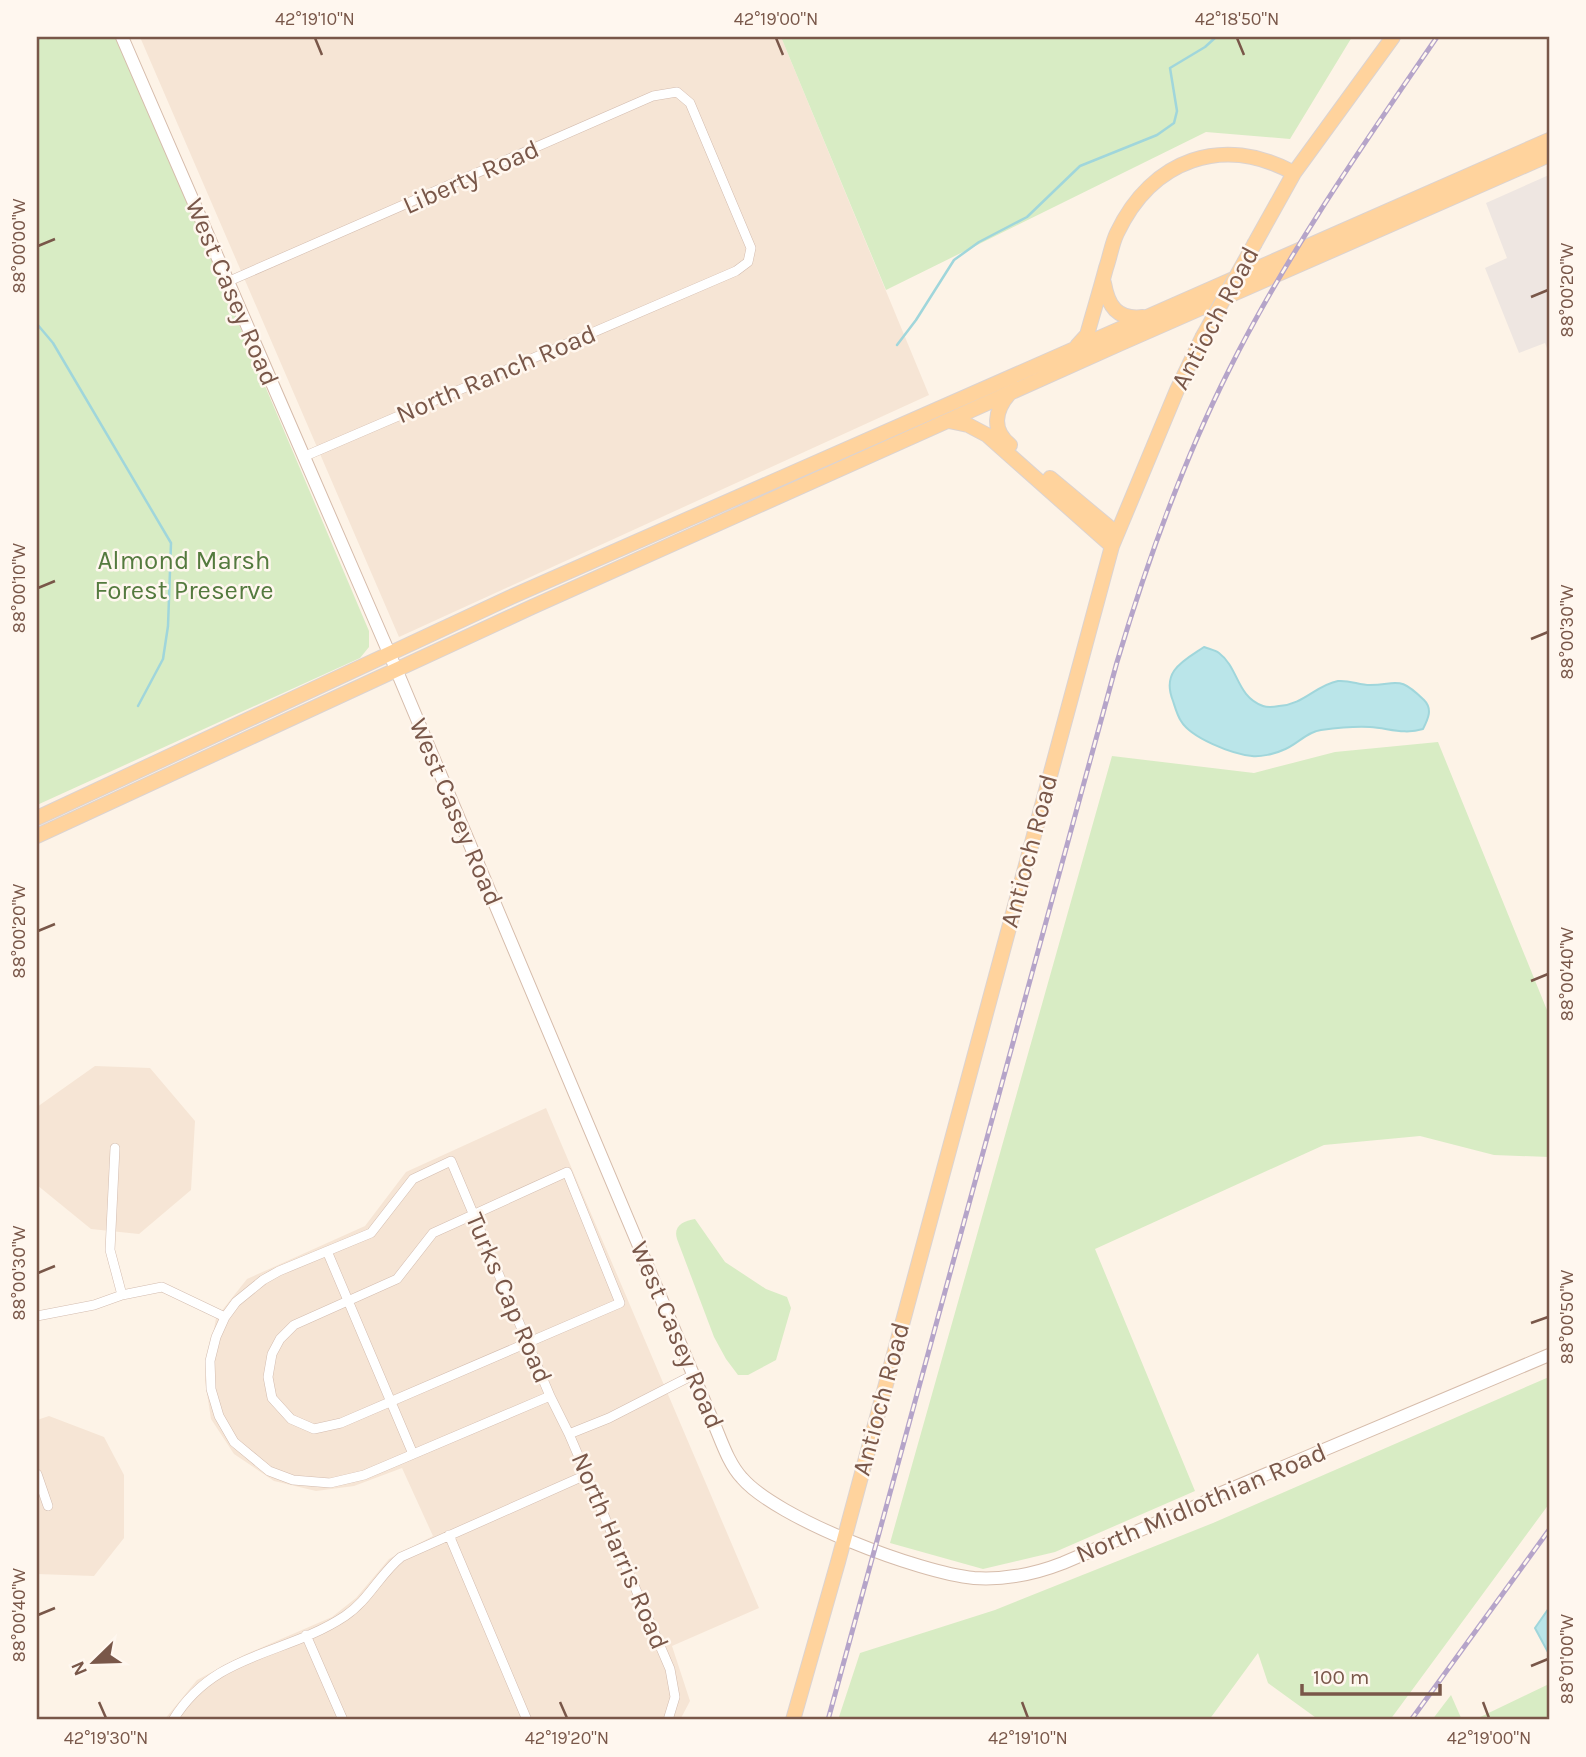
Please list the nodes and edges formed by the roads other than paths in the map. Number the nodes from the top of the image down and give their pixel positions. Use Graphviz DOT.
graph roads {
  1 [pos="122,37"];
  2 [pos="1393,37"];
  3 [pos="699,125"];
  4 [pos="1549,140"];
  5 [pos="1549,155"];
  6 [pos="1294,173"];
  7 [pos="1104,278"];
  8 [pos="227,282"];
  9 [pos="1147,317"];
  10 [pos="1074,349"];
  11 [pos="1009,394"];
  12 [pos="949,421"];
  13 [pos="303,457"];
  14 [pos="1114,539"];
  15 [pos="389,655"];
  16 [pos="396,669"];
  17 [pos="37,818"];
  18 [pos="37,836"];
  19 [pos="115,1148"];
  20 [pos="474,1215"];
  21 [pos="327,1251"];
  22 [pos="122,1295"];
  23 [pos="349,1302"];
  24 [pos="37,1317"];
  25 [pos="225,1317"];
  26 [pos="529,1343"];
  27 [pos="1549,1355"];
  28 [pos="693,1375"];
  29 [pos="550,1396"];
  30 [pos="391,1402"];
  31 [pos="569,1434"];
  32 [pos="413,1454"];
  33 [pos="37,1474"];
  34 [pos="588,1474"];
  35 [pos="48,1506"];
  36 [pos="449,1535"];
  37 [pos="844,1538"];
  38 [pos="306,1635"];
  39 [pos="173,1720"];
  40 [pos="343,1720"];
  41 [pos="527,1720"];
  42 [pos="668,1720"];
  43 [pos="793,1720"];
  1 -- 8 [label="main road, West Casey Road"];
  2 -- 6 [label="main road, Antioch Road"];
  3 -- 8 [label="street, Liberty Road"];
  3 -- 13 [label="street, North Ranch Road"];
  4 -- 9 [label="main road"];
  5 -- 11 [label="main road"];
  6 -- 7 [label="main road"];
  6 -- 14 [label="main road, Antioch Road, bridge"];
  7 -- 9 [label="main road"];
  7 -- 10 [label="main road"];
  8 -- 13 [label="main road, West Casey Road"];
  9 -- 10 [label="main road"];
  10 -- 15 [label="main road"];
  11 -- 12 [label="main road"];
  11 -- 14 [label="main road"];
  12 -- 14 [label="main road"];
  12 -- 16 [label="main road"];
  13 -- 15 [label="main road, West Casey Road"];
  14 -- 37 [label="main road, Antioch Road"];
  15 -- 16 [label="main road, West Casey Road"];
  15 -- 17 [label="main road"];
  16 -- 18 [label="main road"];
  16 -- 28 [label="main road, West Casey Road"];
  19 -- 22 [label="street"];
  20 -- 21 [label="street, Turks Cap Road"];
  20 -- 23 [label="street"];
  20 -- 26 [label="street, Turks Cap Road"];
  20 -- 26 [label="street"];
  21 -- 23 [label="street"];
  21 -- 25 [label="street"];
  22 -- 24 [label="street"];
  22 -- 25 [label="street"];
  23 -- 30 [label="street"];
  23 -- 30 [label="street"];
  25 -- 32 [label="street"];
  26 -- 29 [label="street, Turks Cap Road"];
  26 -- 30 [label="street"];
  27 -- 37 [label="main road, North Midlothian Road"];
  28 -- 31 [label="street, North Harris Road"];
  28 -- 37 [label="main road, West Casey Road"];
  29 -- 31 [label="street, Turks Cap Road"];
  29 -- 32 [label="street"];
  30 -- 32 [label="street"];
  31 -- 34 [label="street, North Harris Road"];
  33 -- 35 [label="street"];
  34 -- 36 [label="street"];
  34 -- 42 [label="street, North Harris Road"];
  36 -- 38 [label="street"];
  36 -- 41 [label="street"];
  37 -- 43 [label="main road, Antioch Road"];
  38 -- 39 [label="street"];
  38 -- 40 [label="street"];
}
